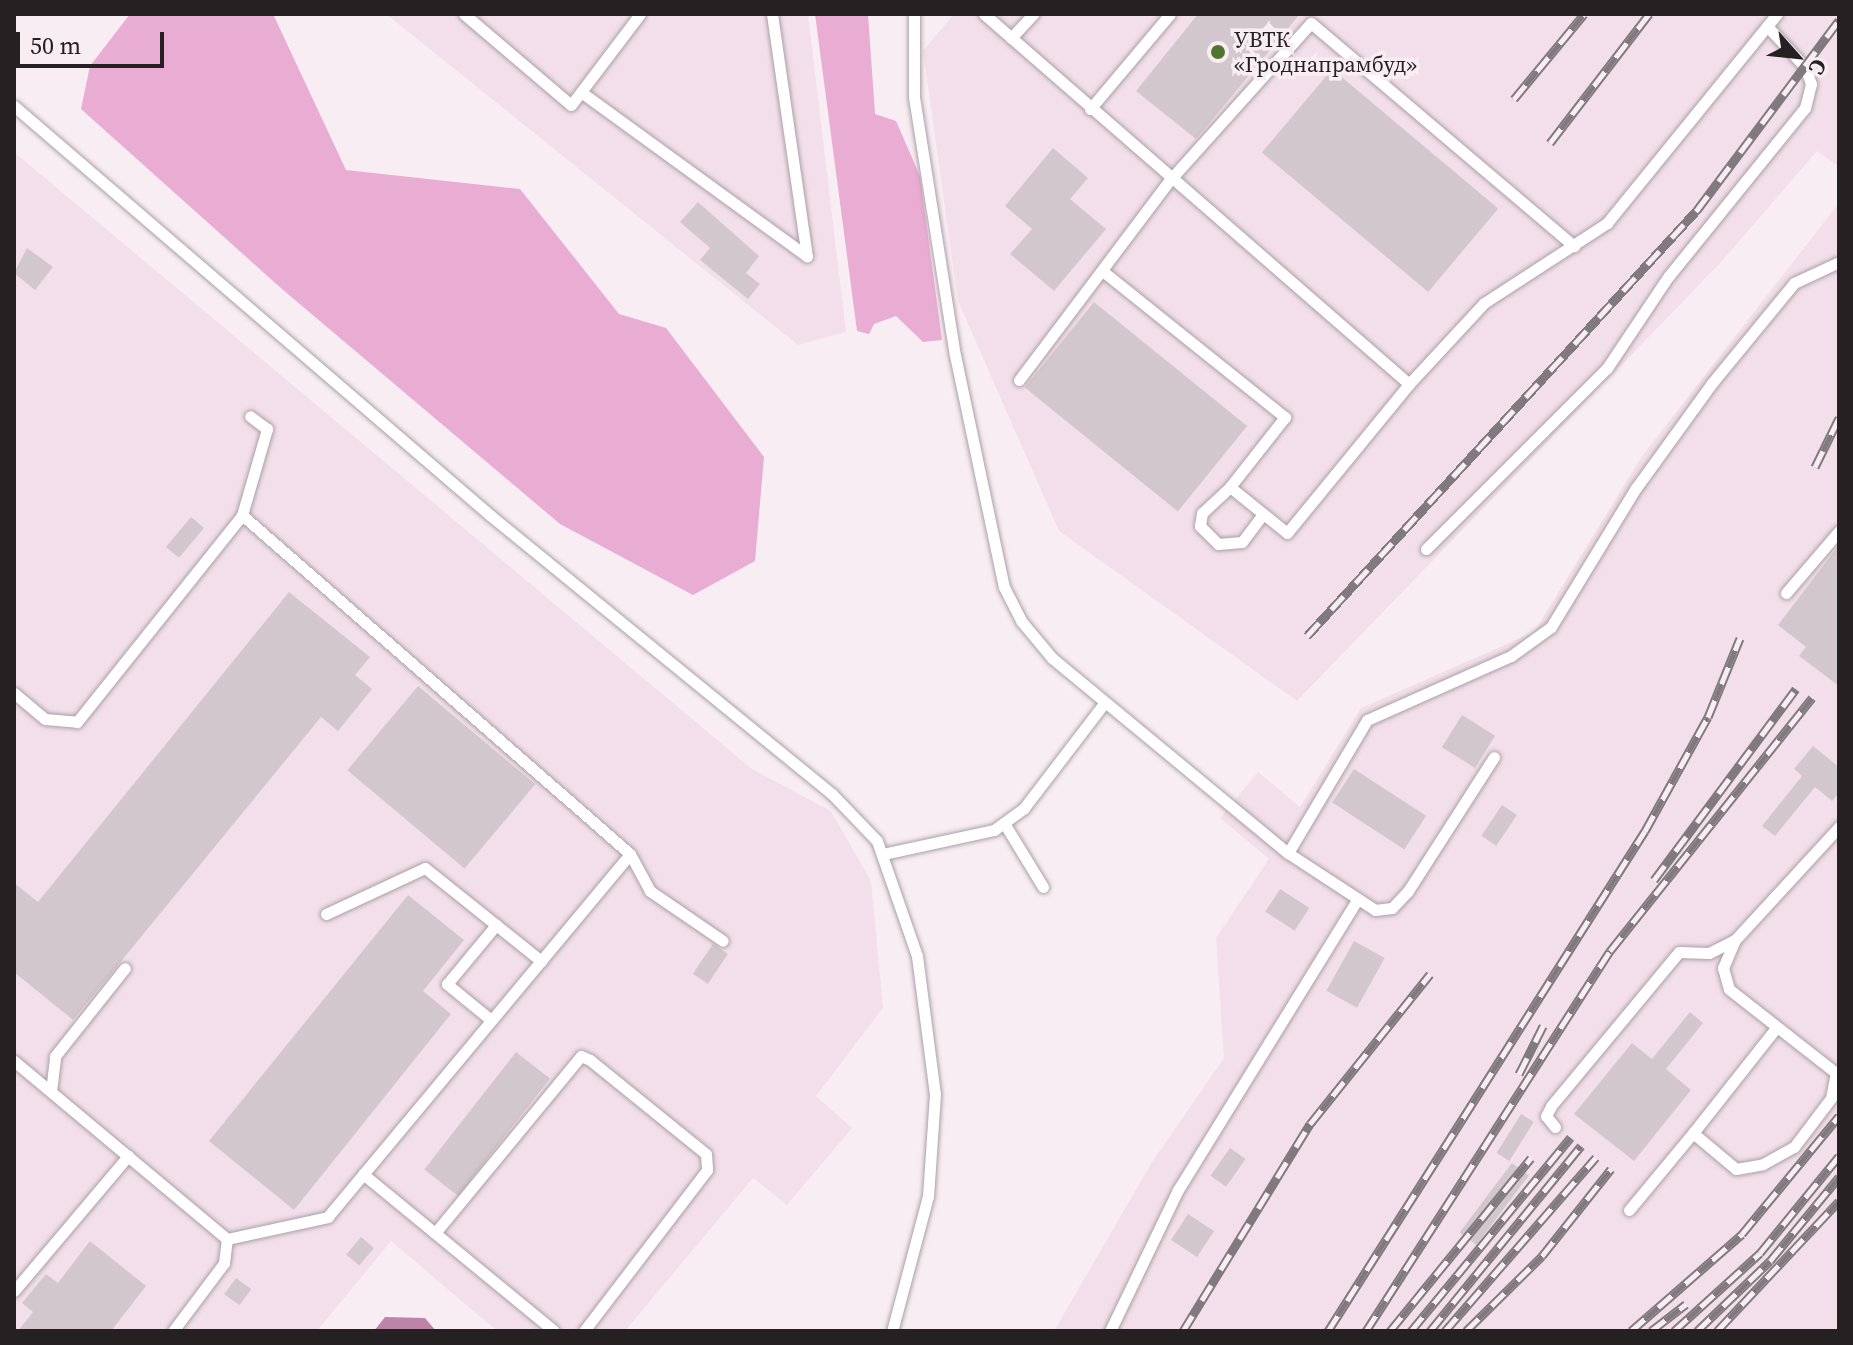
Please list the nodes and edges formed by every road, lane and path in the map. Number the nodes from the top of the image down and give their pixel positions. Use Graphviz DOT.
graph roads {
  1 [pos="464,14"];
  2 [pos="640,14"];
  3 [pos="772,14"];
  4 [pos="914,14"];
  5 [pos="984,14"];
  6 [pos="1033,14"];
  7 [pos="1170,14"];
  8 [pos="1777,14"];
  9 [pos="1767,26"];
  10 [pos="1011,38"];
  11 [pos="581,92"];
  12 [pos="14,106"];
  13 [pos="1090,109"];
  14 [pos="1169,181"];
  15 [pos="1574,246"];
  16 [pos="1839,262"];
  17 [pos="1105,273"];
  18 [pos="1019,380"];
  19 [pos="1409,384"];
  20 [pos="250,416"];
  21 [pos="1230,487"];
  22 [pos="1263,514"];
  23 [pos="242,515"];
  24 [pos="1839,531"];
  25 [pos="1426,549"];
  26 [pos="1786,593"];
  27 [pos="14,693"];
  28 [pos="1105,702"];
  29 [pos="1494,757"];
  30 [pos="1004,823"];
  31 [pos="1839,827"];
  32 [pos="1288,853"];
  33 [pos="630,854"];
  34 [pos="883,854"];
  35 [pos="1043,887"];
  36 [pos="1357,900"];
  37 [pos="326,914"];
  38 [pos="496,925"];
  39 [pos="1735,940"];
  40 [pos="723,941"];
  41 [pos="541,961"];
  42 [pos="125,968"];
  43 [pos="491,1020"];
  44 [pos="1776,1028"];
  45 [pos="14,1061"];
  46 [pos="51,1091"];
  47 [pos="1555,1127"];
  48 [pos="1693,1133"];
  49 [pos="128,1156"];
  50 [pos="363,1174"];
  51 [pos="1629,1210"];
  52 [pos="435,1233"];
  53 [pos="227,1239"];
  54 [pos="14,1291"];
  55 [pos="173,1331"];
  56 [pos="554,1331"];
  57 [pos="584,1331"];
  58 [pos="892,1331"];
  59 [pos="1110,1331"];
  1 -- 11 [label="lane"];
  2 -- 11 [label="lane"];
  3 -- 11 [label="lane"];
  4 -- 28 [label="lane"];
  5 -- 10 [label="lane"];
  6 -- 10 [label="lane"];
  7 -- 13 [label="lane"];
  8 -- 9 [label="lane"];
  9 -- 15 [label="lane"];
  9 -- 25 [label="lane"];
  10 -- 13 [label="lane"];
  12 -- 34 [label="lane"];
  13 -- 14 [label="lane"];
  14 -- 15 [label="lane"];
  14 -- 17 [label="lane"];
  14 -- 19 [label="lane"];
  15 -- 19 [label="lane"];
  16 -- 32 [label="lane"];
  17 -- 18 [label="lane"];
  17 -- 21 [label="lane"];
  19 -- 22 [label="lane"];
  20 -- 23 [label="lane"];
  21 -- 22 [label="lane"];
  21 -- 22 [label="lane"];
  23 -- 27 [label="lane"];
  23 -- 33 [label="lane"];
  24 -- 26 [label="lane"];
  28 -- 30 [label="lane"];
  28 -- 32 [label="lane"];
  29 -- 36 [label="lane"];
  30 -- 34 [label="lane"];
  30 -- 35 [label="lane"];
  31 -- 39 [label="lane"];
  32 -- 36 [label="lane"];
  33 -- 40 [label="lane"];
  33 -- 41 [label="lane"];
  34 -- 58 [label="lane"];
  36 -- 59 [label="lane"];
  37 -- 38 [label="lane"];
  38 -- 41 [label="lane"];
  38 -- 43 [label="lane"];
  39 -- 44 [label="lane"];
  39 -- 47 [label="lane"];
  41 -- 43 [label="lane"];
  42 -- 46 [label="lane"];
  43 -- 50 [label="lane"];
  44 -- 48 [label="lane"];
  44 -- 48 [label="lane"];
  45 -- 46 [label="lane"];
  46 -- 49 [label="lane"];
  48 -- 51 [label="lane"];
  49 -- 53 [label="lane"];
  49 -- 54 [label="lane"];
  50 -- 52 [label="lane"];
  50 -- 53 [label="lane"];
  52 -- 56 [label="lane"];
  52 -- 57 [label="lane"];
  53 -- 55 [label="lane"];
}
